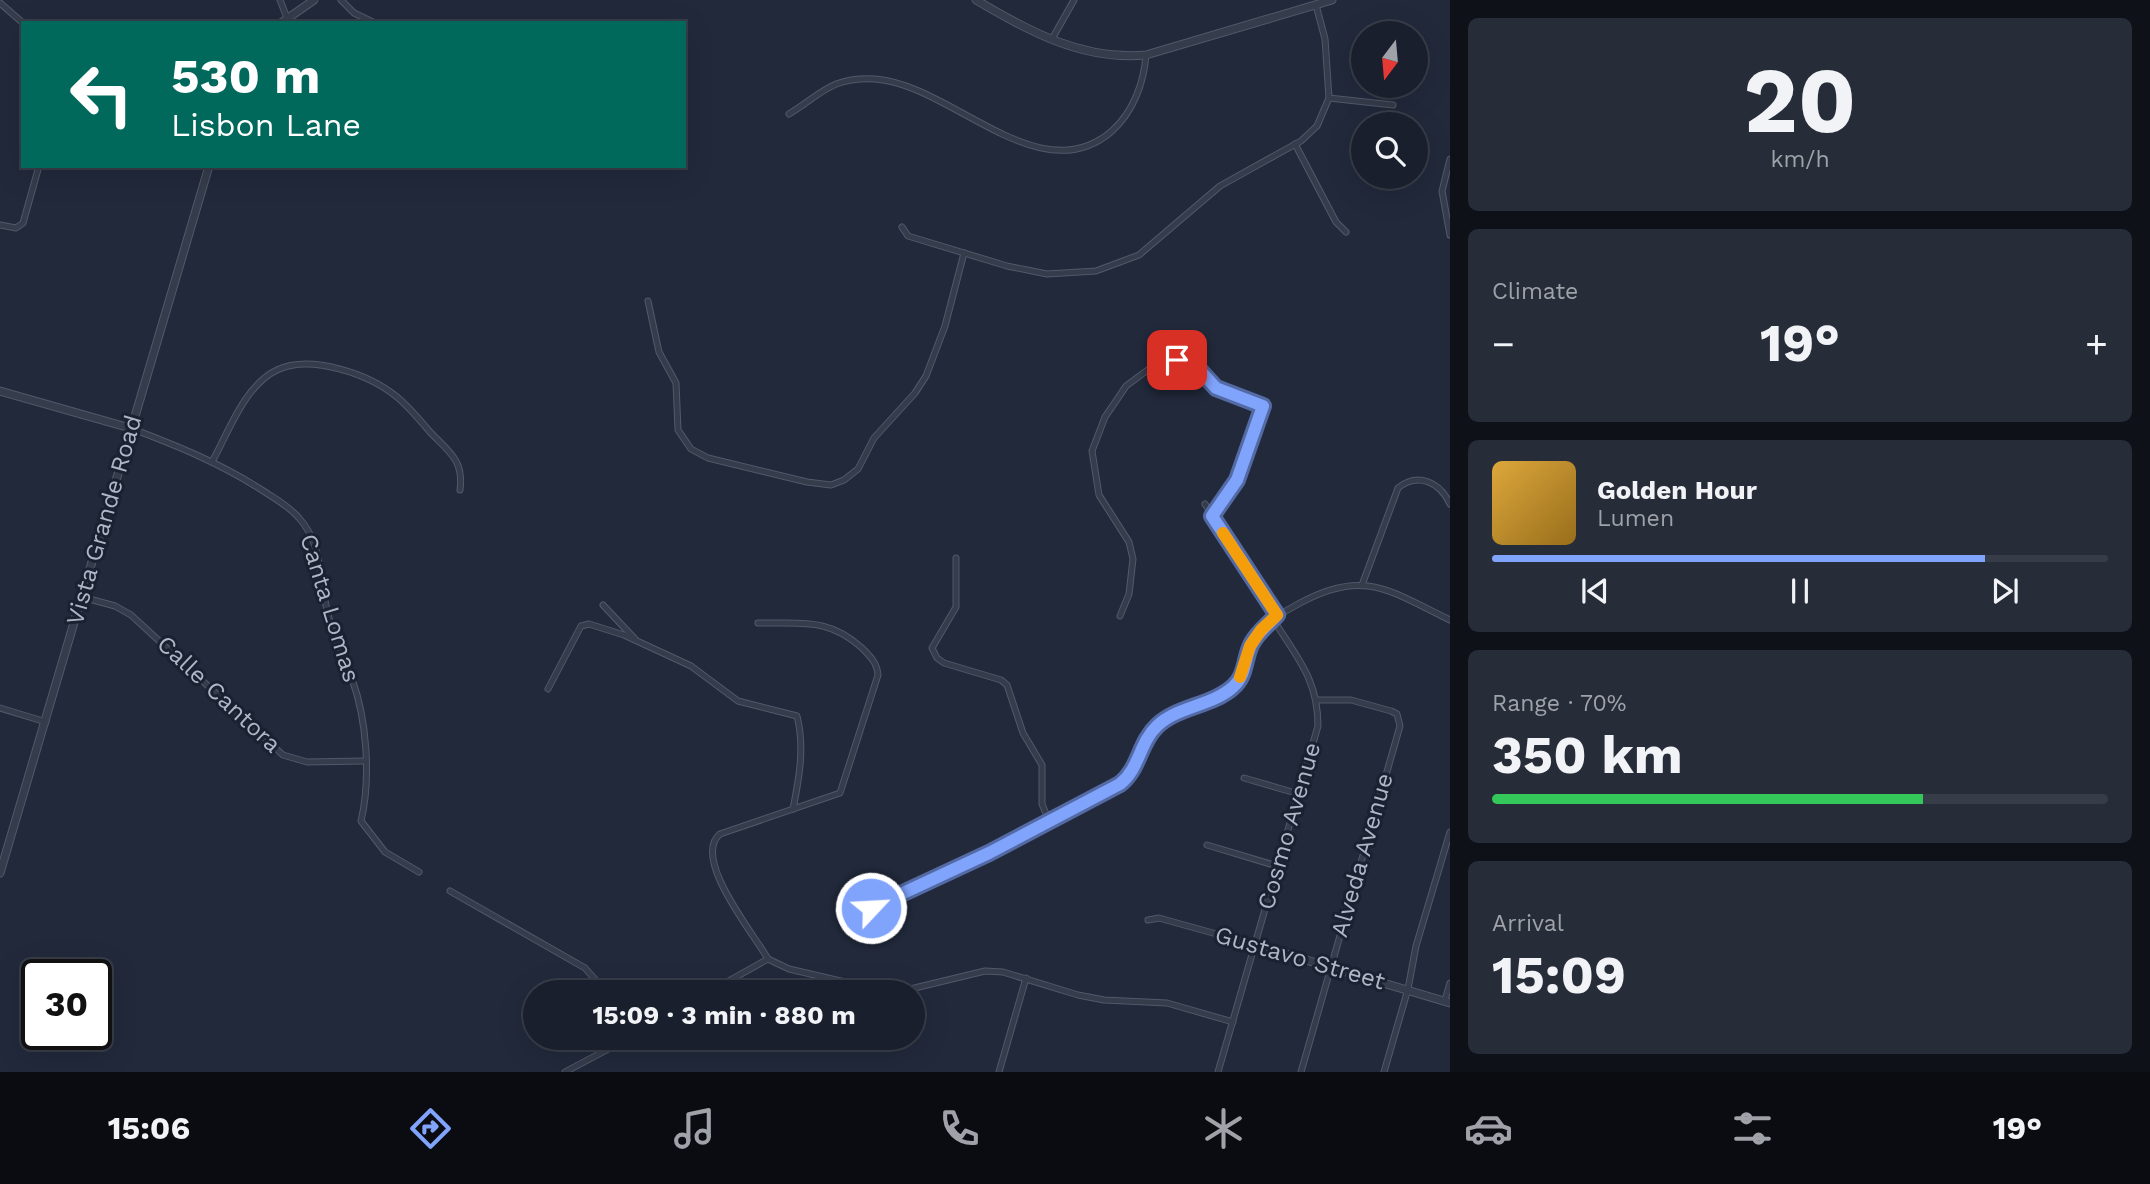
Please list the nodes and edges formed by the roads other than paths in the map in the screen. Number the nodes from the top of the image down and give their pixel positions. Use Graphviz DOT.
graph roads {
  1 [pos="280,0"];
  2 [pos="314,0"];
  3 [pos="341,0"];
  4 [pos="976,0"];
  5 [pos="1074,0"];
  6 [pos="1332,0"];
  7 [pos="0,3"];
  8 [pos="1315,5"];
  9 [pos="21,21"];
  10 [pos="284,21"];
  11 [pos="371,21"];
  12 [pos="1052,39"];
  13 [pos="1146,55"];
  14 [pos="1329,98"];
  15 [pos="1393,106"];
  16 [pos="789,114"];
  17 [pos="1295,144"];
  18 [pos="1450,159"];
  19 [pos="37,168"];
  20 [pos="208,168"];
  21 [pos="1447,179"];
  22 [pos="0,225"];
  23 [pos="902,227"];
  24 [pos="1346,232"];
  25 [pos="1450,235"];
  26 [pos="964,253"];
  27 [pos="648,302"];
  28 [pos="0,391"];
  29 [pos="130,428"];
  30 [pos="213,460"];
  31 [pos="460,490"];
  32 [pos="1205,504"];
  33 [pos="1450,504"];
  34 [pos="1212,516"];
  35 [pos="956,558"];
  36 [pos="1362,585"];
  37 [pos="82,597"];
  38 [pos="603,605"];
  39 [pos="1120,616"];
  40 [pos="1275,617"];
  41 [pos="1450,620"];
  42 [pos="758,623"];
  43 [pos="637,641"];
  44 [pos="548,689"];
  45 [pos="1318,699"];
  46 [pos="0,708"];
  47 [pos="46,722"];
  48 [pos="365,761"];
  49 [pos="1244,778"];
  50 [pos="1299,794"];
  51 [pos="793,809"];
  52 [pos="1049,821"];
  53 [pos="1450,832"];
  54 [pos="1207,845"];
  55 [pos="1277,866"];
  56 [pos="419,872"];
  57 [pos="0,873"];
  58 [pos="450,891"];
  59 [pos="871,908"];
  60 [pos="1148,920"];
  61 [pos="1256,946"];
  62 [pos="768,959"];
  63 [pos="1331,967"];
  64 [pos="1026,978"];
  65 [pos="596,980"];
  66 [pos="730,980"];
  67 [pos="836,980"];
  68 [pos="1450,983"];
  69 [pos="925,985"];
  70 [pos="1408,989"];
  71 [pos="1448,1002"];
  72 [pos="1233,1022"];
  73 [pos="607,1050"];
  74 [pos="565,1072"];
  75 [pos="999,1072"];
  76 [pos="1218,1072"];
  77 [pos="1301,1072"];
  78 [pos="1384,1072"];
  1 -- 10 [label="street"];
  2 -- 10 [label="street"];
  3 -- 11 [label="street"];
  4 -- 12 [label="street"];
  5 -- 12 [label="street"];
  6 -- 8 [label="street"];
  7 -- 9 [label="street"];
  8 -- 13 [label="street"];
  8 -- 14 [label="street"];
  12 -- 13 [label="street"];
  13 -- 16 [label="street"];
  14 -- 15 [label="street"];
  14 -- 17 [label="street"];
  17 -- 24 [label="street"];
  17 -- 26 [label="street"];
  18 -- 21 [label="street"];
  19 -- 22 [label="street"];
  20 -- 29 [label="street, Vista Grande Road"];
  21 -- 25 [label="street"];
  23 -- 26 [label="street"];
  26 -- 27 [label="street"];
  28 -- 29 [label="street, Canta Lomas"];
  29 -- 30 [label="street, Canta Lomas"];
  29 -- 37 [label="street, Vista Grande Road"];
  30 -- 31 [label="street"];
  30 -- 48 [label="street, Canta Lomas"];
  32 -- 34 [label="street"];
  33 -- 36 [label="street"];
  34 -- 39 [label="street"];
  34 -- 40 [label="street"];
  35 -- 52 [label="street"];
  36 -- 40 [label="street"];
  36 -- 41 [label="street"];
  37 -- 47 [label="street, Vista Grande Road"];
  37 -- 48 [label="street, Calle Cantora"];
  38 -- 43 [label="street"];
  40 -- 45 [label="street"];
  40 -- 52 [label="street"];
  42 -- 51 [label="street"];
  43 -- 44 [label="street"];
  43 -- 51 [label="street"];
  45 -- 50 [label="street, Cosmo Avenue"];
  45 -- 63 [label="street, Alveda Avenue"];
  46 -- 47 [label="street"];
  47 -- 57 [label="street, Vista Grande Road"];
  48 -- 56 [label="street, Canta Lomas"];
  49 -- 50 [label="street"];
  50 -- 55 [label="street, Cosmo Avenue"];
  51 -- 62 [label="street"];
  52 -- 59 [label="street"];
  53 -- 70 [label="street"];
  54 -- 55 [label="street"];
  55 -- 61 [label="street, Cosmo Avenue"];
  58 -- 65 [label="street"];
  60 -- 61 [label="street, Gustavo Street"];
  61 -- 63 [label="street, Gustavo Street"];
  61 -- 72 [label="street, Cosmo Avenue"];
  62 -- 66 [label="street"];
  62 -- 67 [label="street"];
  63 -- 70 [label="street, Gustavo Street"];
  63 -- 77 [label="street, Alveda Avenue"];
  64 -- 69 [label="street"];
  64 -- 72 [label="street"];
  64 -- 75 [label="street"];
  68 -- 71 [label="street"];
  70 -- 71 [label="street, Gustavo Street"];
  70 -- 78 [label="street"];
  72 -- 76 [label="street, Cosmo Avenue"];
  73 -- 74 [label="street"];
}
